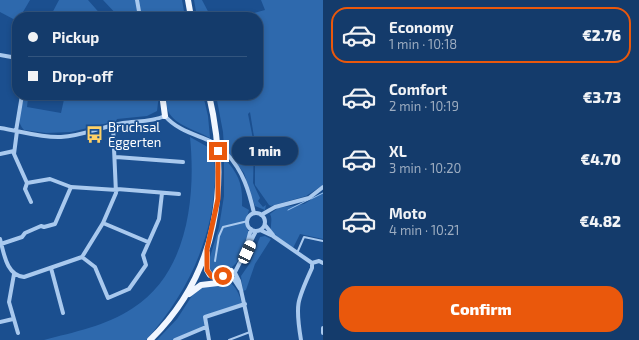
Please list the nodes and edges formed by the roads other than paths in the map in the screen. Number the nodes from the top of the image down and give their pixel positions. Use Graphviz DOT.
graph roads {
  1 [pos="137,0"];
  2 [pos="188,0"];
  3 [pos="139,12"];
  4 [pos="190,12"];
  5 [pos="0,55"];
  6 [pos="12,57"];
  7 [pos="21,100"];
  8 [pos="163,100"];
  9 [pos="210,100"];
  10 [pos="165,116"];
  11 [pos="113,126"];
  12 [pos="0,128"];
  13 [pos="16,131"];
  14 [pos="14,152"];
  15 [pos="0,154"];
  16 [pos="116,157"];
  17 [pos="183,162"];
  18 [pos="27,183"];
  19 [pos="71,187"];
  20 [pos="323,187"];
  21 [pos="117,189"];
  22 [pos="162,193"];
  23 [pos="179,194"];
  24 [pos="31,202"];
  25 [pos="267,213"];
  26 [pos="254,214"];
  27 [pos="261,215"];
  28 [pos="265,219"];
  29 [pos="248,221"];
  30 [pos="103,223"];
  31 [pos="265,225"];
  32 [pos="251,229"];
  33 [pos="258,231"];
  34 [pos="273,236"];
  35 [pos="0,239"];
  36 [pos="323,241"];
  37 [pos="148,242"];
  38 [pos="1,244"];
  39 [pos="207,249"];
  40 [pos="246,253"];
  41 [pos="296,254"];
  42 [pos="82,257"];
  43 [pos="215,261"];
  44 [pos="312,263"];
  45 [pos="323,263"];
  46 [pos="51,268"];
  47 [pos="233,272"];
  48 [pos="14,274"];
  49 [pos="186,296"];
  50 [pos="245,304"];
  51 [pos="63,313"];
  52 [pos="13,318"];
  53 [pos="0,322"];
  54 [pos="206,327"];
  55 [pos="323,328"];
  56 [pos="250,332"];
  57 [pos="18,333"];
  58 [pos="323,333"];
  59 [pos="150,340"];
  60 [pos="175,340"];
  61 [pos="208,340"];
  62 [pos="229,340"];
  63 [pos="252,340"];
  64 [pos="301,340"];
  1 -- 3 [label="street"];
  2 -- 4 [label="main road"];
  5 -- 6 [label="street"];
  7 -- 13 [label="street"];
  8 -- 10 [label="main road"];
  9 -- 39 [label="main road"];
  10 -- 11 [label="street"];
  10 -- 26 [label="street, bridge"];
  11 -- 13 [label="street"];
  11 -- 16 [label="street"];
  12 -- 13 [label="street"];
  13 -- 14 [label="street"];
  14 -- 15 [label="street"];
  14 -- 18 [label="street"];
  16 -- 17 [label="street"];
  16 -- 21 [label="street"];
  18 -- 19 [label="street"];
  18 -- 24 [label="street"];
  19 -- 21 [label="street"];
  19 -- 38 [label="street"];
  20 -- 25 [label="street"];
  21 -- 22 [label="street"];
  21 -- 30 [label="street"];
  22 -- 23 [label="street"];
  22 -- 37 [label="street"];
  25 -- 27 [label="street"];
  25 -- 28 [label="street"];
  26 -- 27 [label="street"];
  26 -- 29 [label="street"];
  27 -- 28 [label="street"];
  28 -- 31 [label="street"];
  29 -- 32 [label="street"];
  29 -- 43 [label="lane"];
  30 -- 37 [label="street"];
  30 -- 42 [label="street"];
  31 -- 33 [label="street"];
  31 -- 34 [label="street"];
  32 -- 33 [label="street"];
  32 -- 40 [label="street"];
  33 -- 34 [label="street"];
  33 -- 40 [label="street"];
  34 -- 41 [label="street"];
  35 -- 38 [label="street"];
  36 -- 41 [label="lane"];
  37 -- 42 [label="street"];
  38 -- 48 [label="street"];
  39 -- 47 [label="main road"];
  39 -- 49 [label="main road"];
  40 -- 47 [label="street"];
  41 -- 44 [label="street"];
  42 -- 46 [label="street"];
  44 -- 45 [label="street"];
  44 -- 64 [label="street"];
  46 -- 48 [label="street"];
  46 -- 51 [label="street"];
  47 -- 49 [label="main road"];
  47 -- 50 [label="street"];
  48 -- 52 [label="street"];
  49 -- 59 [label="main road"];
  50 -- 54 [label="street"];
  50 -- 56 [label="street"];
  52 -- 53 [label="street"];
  52 -- 57 [label="street"];
  54 -- 60 [label="street"];
  54 -- 61 [label="street"];
  55 -- 58 [label="street"];
  56 -- 62 [label="lane"];
  56 -- 63 [label="street"];
}
